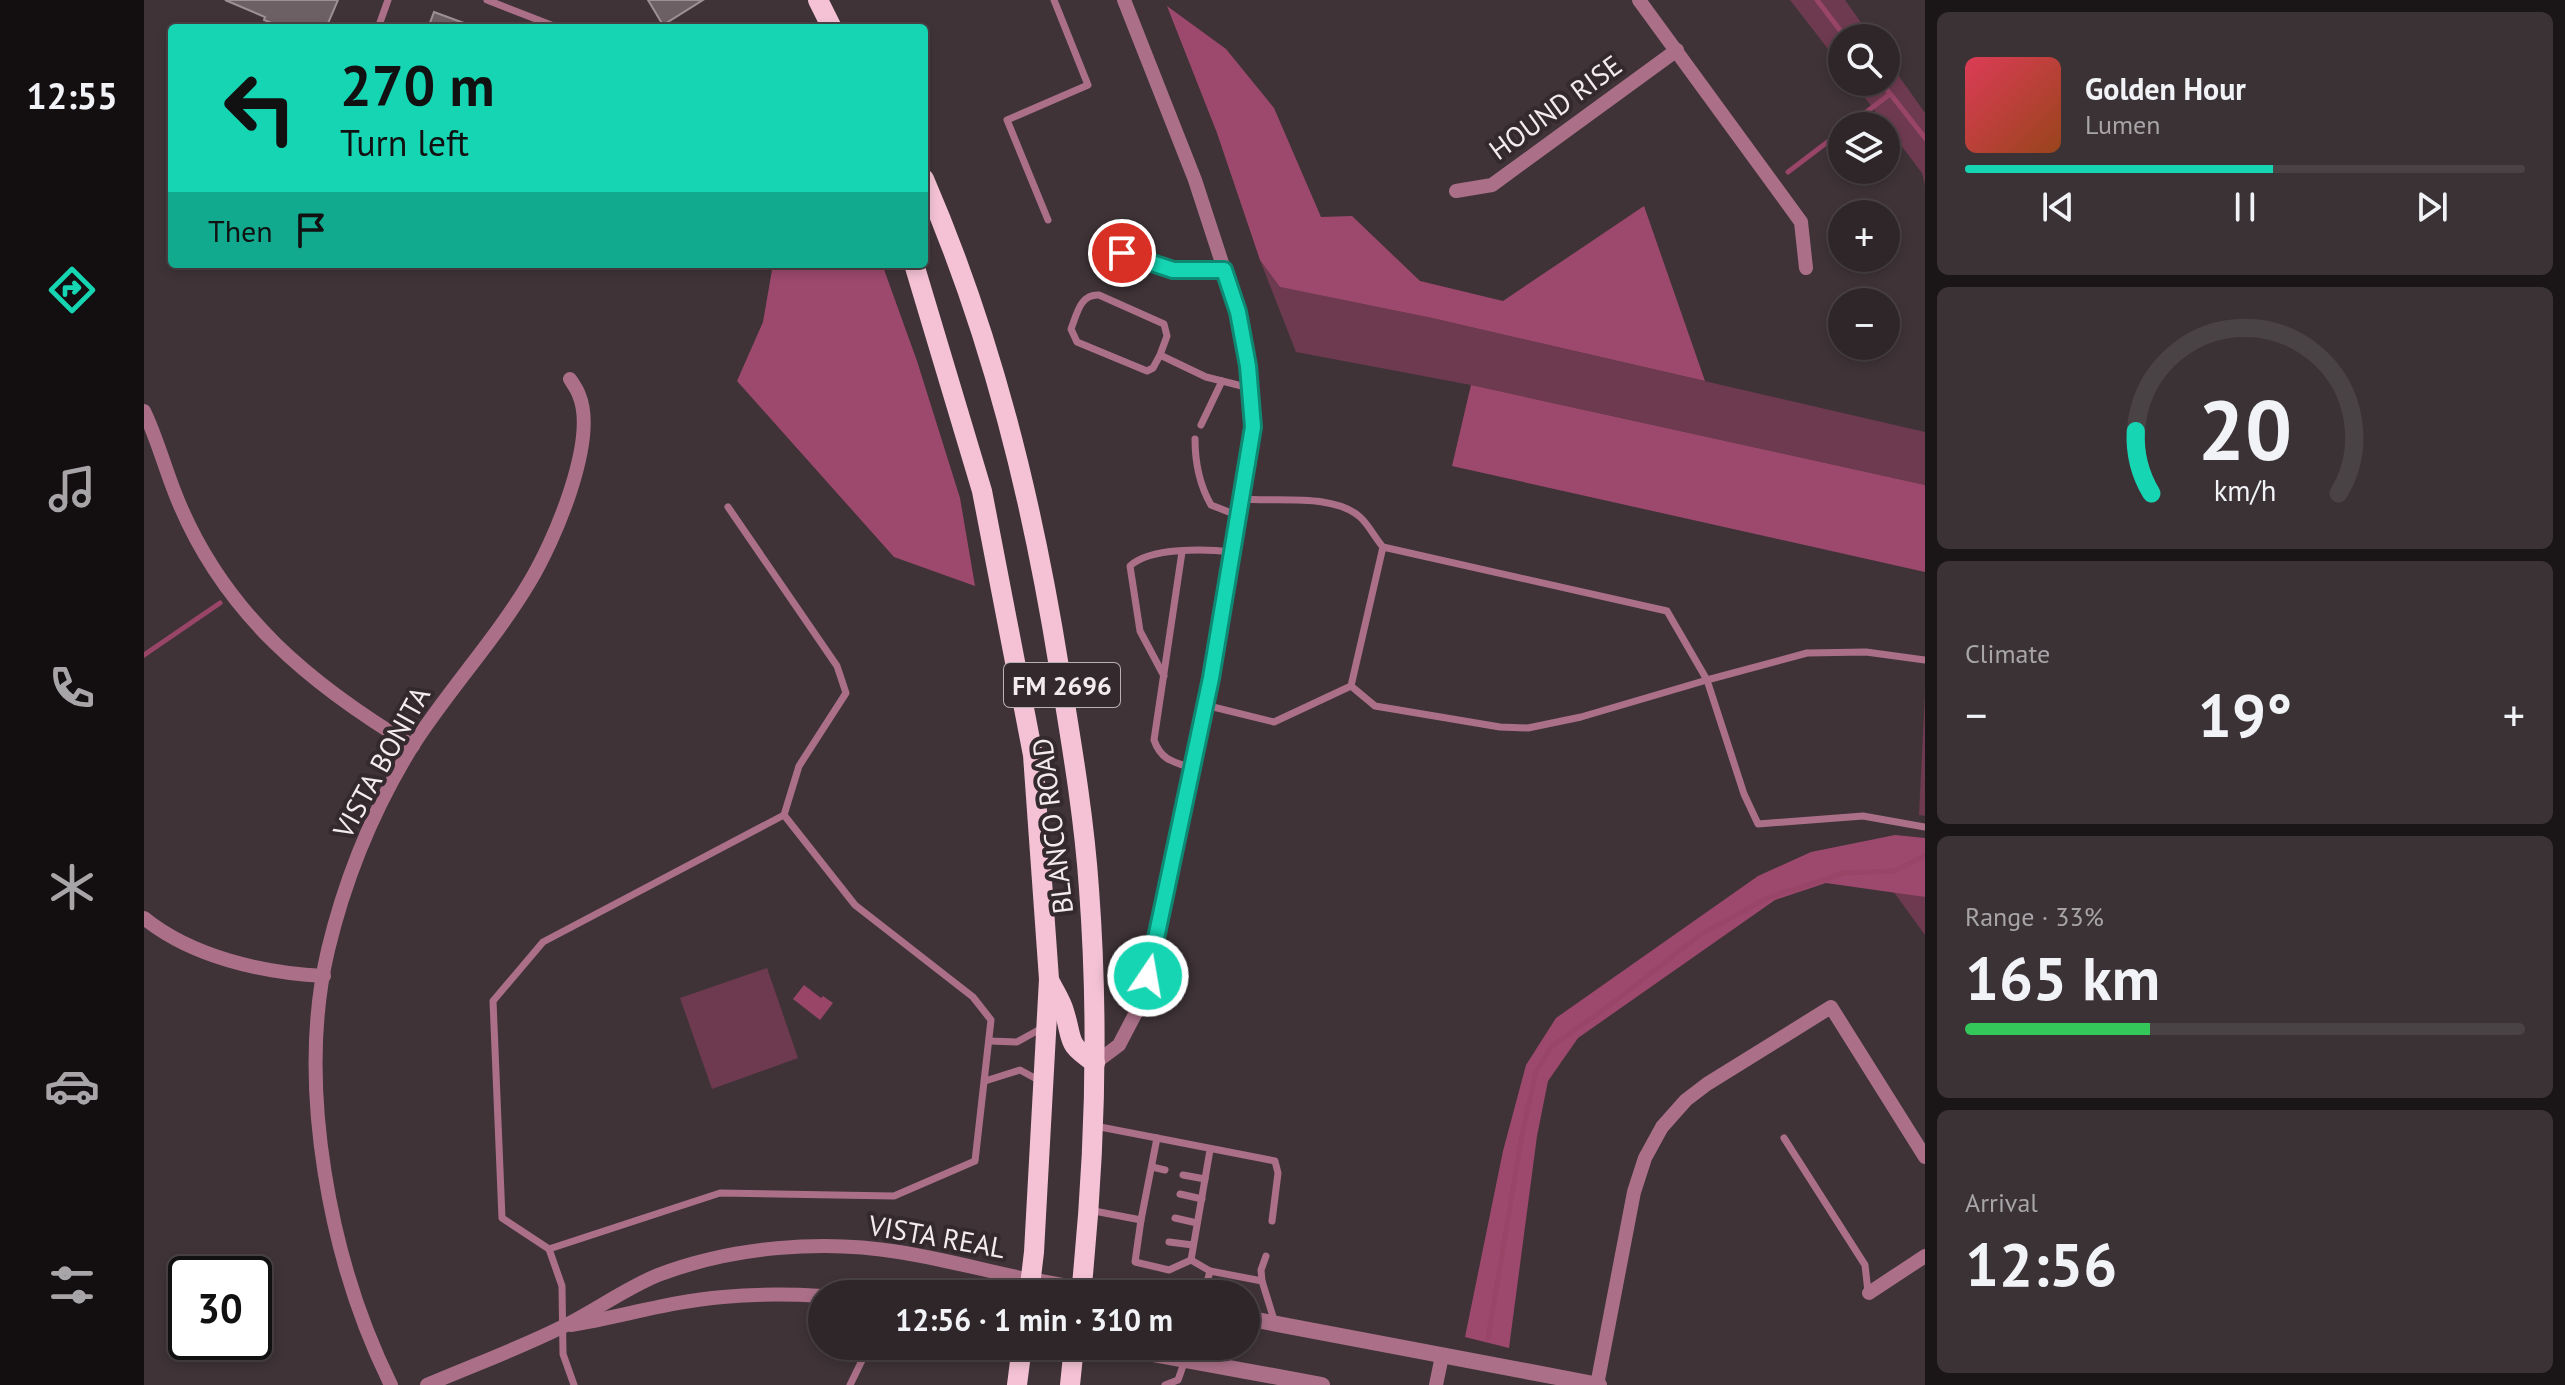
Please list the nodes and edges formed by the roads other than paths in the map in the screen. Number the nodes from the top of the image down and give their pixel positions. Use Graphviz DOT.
graph roads {
  1 [pos="388,0"];
  2 [pos="487,0"];
  3 [pos="818,0"];
  4 [pos="1054,0"];
  5 [pos="1124,0"];
  6 [pos="1639,0"];
  7 [pos="379,24"];
  8 [pos="549,24"];
  9 [pos="830,24"];
  10 [pos="1677,50"];
  11 [pos="928,189"];
  12 [pos="1456,191"];
  13 [pos="1048,220"];
  14 [pos="1096,244"];
  15 [pos="915,268"];
  16 [pos="1806,268"];
  17 [pos="1224,270"];
  18 [pos="1160,355"];
  19 [pos="570,379"];
  20 [pos="1222,381"];
  21 [pos="1250,388"];
  22 [pos="144,411"];
  23 [pos="1201,425"];
  24 [pos="1195,439"];
  25 [pos="1242,499"];
  26 [pos="728,507"];
  27 [pos="1239,516"];
  28 [pos="1383,547"];
  29 [pos="1182,552"];
  30 [pos="1233,552"];
  31 [pos="1925,660"];
  32 [pos="1164,676"];
  33 [pos="1707,680"];
  34 [pos="1351,686"];
  35 [pos="1205,705"];
  36 [pos="413,746"];
  37 [pos="1192,768"];
  38 [pos="784,815"];
  39 [pos="1925,827"];
  40 [pos="144,918"];
  41 [pos="324,976"];
  42 [pos="1049,979"];
  43 [pos="1046,1026"];
  44 [pos="989,1041"];
  45 [pos="1095,1063"];
  46 [pos="985,1081"];
  47 [pos="1043,1083"];
  48 [pos="1091,1125"];
  49 [pos="1157,1138"];
  50 [pos="1784,1138"];
  51 [pos="1210,1150"];
  52 [pos="1925,1157"];
  53 [pos="1152,1167"];
  54 [pos="1165,1170"];
  55 [pos="1183,1175"];
  56 [pos="1205,1179"];
  57 [pos="1148,1187"];
  58 [pos="1160,1189"];
  59 [pos="1180,1194"];
  60 [pos="1202,1199"];
  61 [pos="1087,1210"];
  62 [pos="1144,1210"];
  63 [pos="1155,1213"];
  64 [pos="1175,1218"];
  65 [pos="1141,1220"];
  66 [pos="1272,1221"];
  67 [pos="1197,1223"];
  68 [pos="1139,1235"];
  69 [pos="1151,1237"];
  70 [pos="1169,1242"];
  71 [pos="1193,1245"];
  72 [pos="549,1249"];
  73 [pos="1266,1256"];
  74 [pos="1925,1256"];
  75 [pos="1191,1260"];
  76 [pos="1210,1271"];
  77 [pos="1004,1280"];
  78 [pos="1030,1280"];
  79 [pos="1082,1280"];
  80 [pos="1208,1280"];
  81 [pos="1262,1281"];
  82 [pos="1869,1293"];
  83 [pos="808,1296"];
  84 [pos="1260,1320"];
  85 [pos="1275,1323"];
  86 [pos="562,1327"];
  87 [pos="1442,1356"];
  88 [pos="862,1360"];
  89 [pos="1020,1360"];
  90 [pos="1073,1360"];
  91 [pos="1186,1360"];
  92 [pos="1211,1360"];
  93 [pos="1277,1381"];
  94 [pos="391,1385"];
  95 [pos="427,1385"];
  96 [pos="574,1385"];
  97 [pos="850,1385"];
  98 [pos="1017,1385"];
  99 [pos="1070,1385"];
  100 [pos="1165,1385"];
  101 [pos="1322,1385"];
  102 [pos="1436,1385"];
  103 [pos="1598,1385"];
  1 -- 7 [label="lane"];
  2 -- 8 [label="lane"];
  3 -- 9 [label="main road"];
  4 -- 13 [label="lane"];
  5 -- 17 [label="street"];
  6 -- 10 [label="street"];
  10 -- 12 [label="street, HOUND RISE"];
  10 -- 16 [label="street"];
  11 -- 45 [label="main road, BLANCO ROAD / FM 2696"];
  14 -- 17 [label="lane"];
  15 -- 42 [label="main road, BLANCO ROAD / FM 2696"];
  17 -- 21 [label="street"];
  18 -- 18 [label="lane"];
  18 -- 20 [label="lane"];
  19 -- 36 [label="street, VISTA BONITA"];
  20 -- 21 [label="lane"];
  20 -- 23 [label="lane"];
  21 -- 25 [label="street"];
  22 -- 36 [label="street"];
  24 -- 27 [label="lane"];
  25 -- 27 [label="street"];
  25 -- 28 [label="lane"];
  26 -- 38 [label="lane"];
  27 -- 30 [label="street"];
  28 -- 33 [label="lane"];
  28 -- 34 [label="lane"];
  29 -- 30 [label="lane"];
  29 -- 32 [label="lane"];
  29 -- 32 [label="lane"];
  30 -- 35 [label="street"];
  31 -- 33 [label="lane"];
  32 -- 37 [label="lane"];
  33 -- 34 [label="lane"];
  33 -- 39 [label="lane"];
  34 -- 35 [label="lane"];
  35 -- 37 [label="street"];
  36 -- 41 [label="street, VISTA BONITA"];
  37 -- 45 [label="street"];
  38 -- 44 [label="lane"];
  38 -- 72 [label="lane"];
  40 -- 41 [label="street"];
  41 -- 94 [label="street, VISTA BONITA"];
  42 -- 43 [label="main road, BLANCO ROAD / FM 2696"];
  42 -- 45 [label="main road"];
  43 -- 44 [label="lane"];
  43 -- 47 [label="main road, BLANCO ROAD / FM 2696"];
  44 -- 46 [label="lane"];
  45 -- 48 [label="main road, BLANCO ROAD / FM 2696"];
  46 -- 47 [label="lane"];
  46 -- 72 [label="lane"];
  47 -- 78 [label="main road, BLANCO ROAD / FM 2696"];
  48 -- 49 [label="lane"];
  48 -- 61 [label="main road, BLANCO ROAD / FM 2696"];
  49 -- 51 [label="lane"];
  49 -- 53 [label="lane"];
  50 -- 82 [label="lane"];
  51 -- 56 [label="lane"];
  51 -- 66 [label="lane"];
  52 -- 103 [label="street"];
  53 -- 54 [label="lane"];
  53 -- 57 [label="lane"];
  55 -- 56 [label="lane"];
  56 -- 60 [label="lane"];
  57 -- 58 [label="lane"];
  57 -- 62 [label="lane"];
  59 -- 60 [label="lane"];
  60 -- 67 [label="lane"];
  61 -- 65 [label="lane"];
  61 -- 79 [label="main road, BLANCO ROAD / FM 2696"];
  62 -- 63 [label="lane"];
  62 -- 65 [label="lane"];
  64 -- 67 [label="lane"];
  65 -- 68 [label="lane"];
  67 -- 71 [label="lane"];
  68 -- 69 [label="lane"];
  68 -- 75 [label="lane"];
  70 -- 71 [label="lane"];
  71 -- 75 [label="lane"];
  72 -- 86 [label="lane"];
  73 -- 81 [label="lane"];
  74 -- 82 [label="street"];
  75 -- 76 [label="lane"];
  76 -- 80 [label="lane"];
  76 -- 81 [label="lane"];
  77 -- 86 [label="street, VISTA REAL"];
  81 -- 85 [label="lane"];
  83 -- 86 [label="street, VISTA REAL"];
  84 -- 85 [label="street"];
  85 -- 87 [label="street"];
  86 -- 95 [label="street, VISTA REAL"];
  86 -- 96 [label="lane"];
  87 -- 102 [label="street"];
  87 -- 103 [label="street"];
  88 -- 97 [label="lane"];
  89 -- 98 [label="main road"];
  90 -- 99 [label="main road"];
  91 -- 100 [label="lane"];
  92 -- 93 [label="street"];
  93 -- 101 [label="street"];
}
